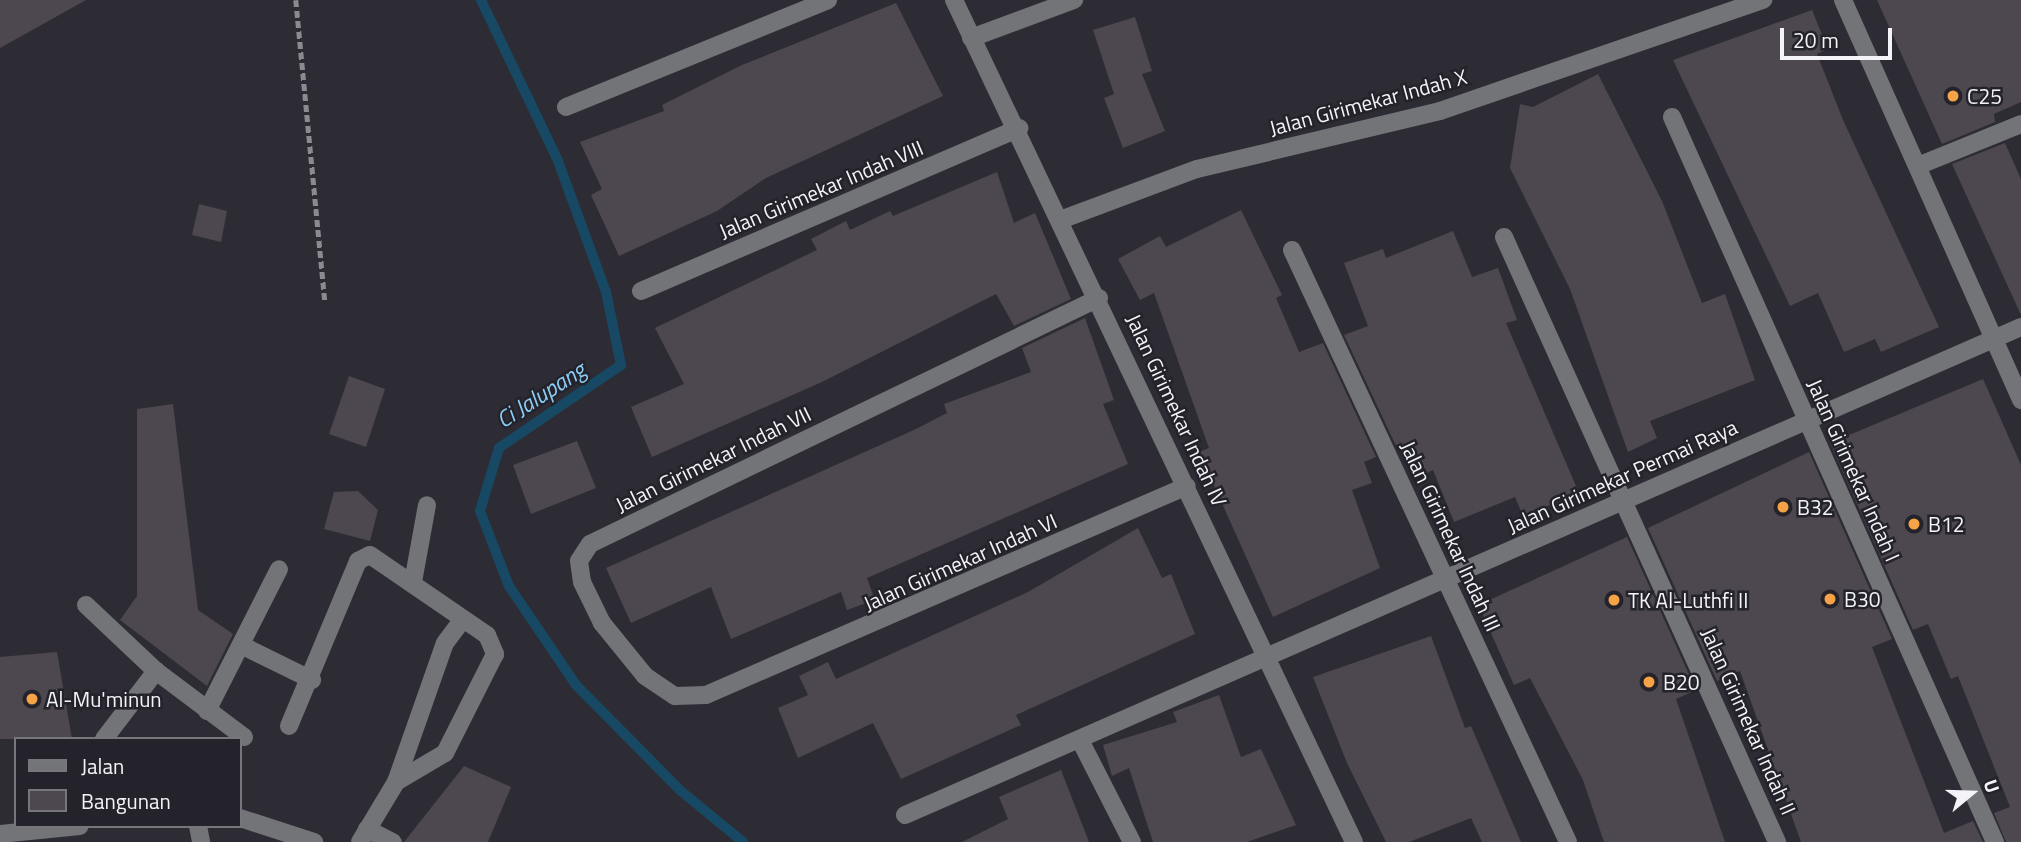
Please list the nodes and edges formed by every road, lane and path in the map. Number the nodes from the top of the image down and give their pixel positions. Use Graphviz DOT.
graph roads {
  1 [pos="296,0"];
  2 [pos="828,0"];
  3 [pos="954,0"];
  4 [pos="1074,0"];
  5 [pos="1763,0"];
  6 [pos="1843,0"];
  7 [pos="1734,5"];
  8 [pos="971,38"];
  9 [pos="566,107"];
  10 [pos="1672,117"];
  11 [pos="2021,124"];
  12 [pos="1019,128"];
  13 [pos="1920,165"];
  14 [pos="1062,219"];
  15 [pos="1504,237"];
  16 [pos="1292,250"];
  17 [pos="641,291"];
  18 [pos="1100,298"];
  19 [pos="325,303"];
  20 [pos="2021,327"];
  21 [pos="1995,340"];
  22 [pos="2021,401"];
  23 [pos="1806,419"];
  24 [pos="1187,486"];
  25 [pos="1625,499"];
  26 [pos="427,505"];
  27 [pos="279,569"];
  28 [pos="1447,579"];
  29 [pos="413,582"];
  30 [pos="86,605"];
  31 [pos="461,622"];
  32 [pos="243,646"];
  33 [pos="1267,654"];
  34 [pos="156,671"];
  35 [pos="312,680"];
  36 [pos="751,680"];
  37 [pos="207,711"];
  38 [pos="289,726"];
  39 [pos="106,737"];
  40 [pos="244,737"];
  41 [pos="1081,742"];
  42 [pos="396,782"];
  43 [pos="905,815"];
  44 [pos="242,819"];
  45 [pos="48,828"];
  46 [pos="8,836"];
  47 [pos="363,836"];
  48 [pos="314,842"];
  49 [pos="393,842"];
  50 [pos="1132,842"];
  51 [pos="1354,842"];
  52 [pos="1568,842"];
  53 [pos="1777,842"];
  54 [pos="1995,842"];
  1 -- 19 [label="path"];
  2 -- 9 [label="street"];
  3 -- 8 [label="street, Jalan Girimekar Indah IV"];
  4 -- 8 [label="street"];
  5 -- 7 [label="street, Jalan Girimekar Indah X"];
  6 -- 13 [label="street"];
  7 -- 14 [label="street, Jalan Girimekar Indah X"];
  8 -- 12 [label="street, Jalan Girimekar Indah IV"];
  10 -- 23 [label="street, Jalan Girimekar Indah I"];
  11 -- 13 [label="street"];
  12 -- 14 [label="street, Jalan Girimekar Indah IV"];
  12 -- 17 [label="street, Jalan Girimekar Indah VIII"];
  13 -- 21 [label="street"];
  14 -- 18 [label="street, Jalan Girimekar Indah IV"];
  15 -- 25 [label="street, Jalan Girimekar Indah II"];
  16 -- 28 [label="street, Jalan Girimekar Indah III"];
  18 -- 24 [label="street, Jalan Girimekar Indah IV"];
  18 -- 36 [label="street, Jalan Girimekar Indah VII"];
  20 -- 21 [label="street, Jalan Girimekar Permai Raya"];
  21 -- 22 [label="street"];
  21 -- 23 [label="street, Jalan Girimekar Permai Raya"];
  23 -- 25 [label="street, Jalan Girimekar Permai Raya"];
  23 -- 54 [label="street, Jalan Girimekar Indah I"];
  24 -- 33 [label="street, Jalan Girimekar Indah IV"];
  24 -- 36 [label="street, Jalan Girimekar Indah VI"];
  25 -- 28 [label="street, Jalan Girimekar Permai Raya"];
  25 -- 53 [label="street, Jalan Girimekar Indah II"];
  26 -- 29 [label="street"];
  27 -- 32 [label="street"];
  28 -- 33 [label="street, Jalan Girimekar Permai Raya"];
  28 -- 52 [label="street, Jalan Girimekar Indah III"];
  29 -- 31 [label="street"];
  29 -- 35 [label="street"];
  30 -- 34 [label="street"];
  31 -- 42 [label="street"];
  31 -- 42 [label="street"];
  32 -- 35 [label="street"];
  32 -- 37 [label="street"];
  33 -- 41 [label="street, Jalan Girimekar Permai Raya"];
  33 -- 51 [label="street, Jalan Girimekar Indah IV"];
  34 -- 37 [label="street"];
  34 -- 39 [label="street"];
  35 -- 38 [label="street"];
  37 -- 40 [label="street"];
  41 -- 43 [label="street, Jalan Girimekar Permai Raya"];
  41 -- 50 [label="street"];
  42 -- 47 [label="street"];
  44 -- 48 [label="street"];
  45 -- 46 [label="street"];
  47 -- 49 [label="street"];
}
